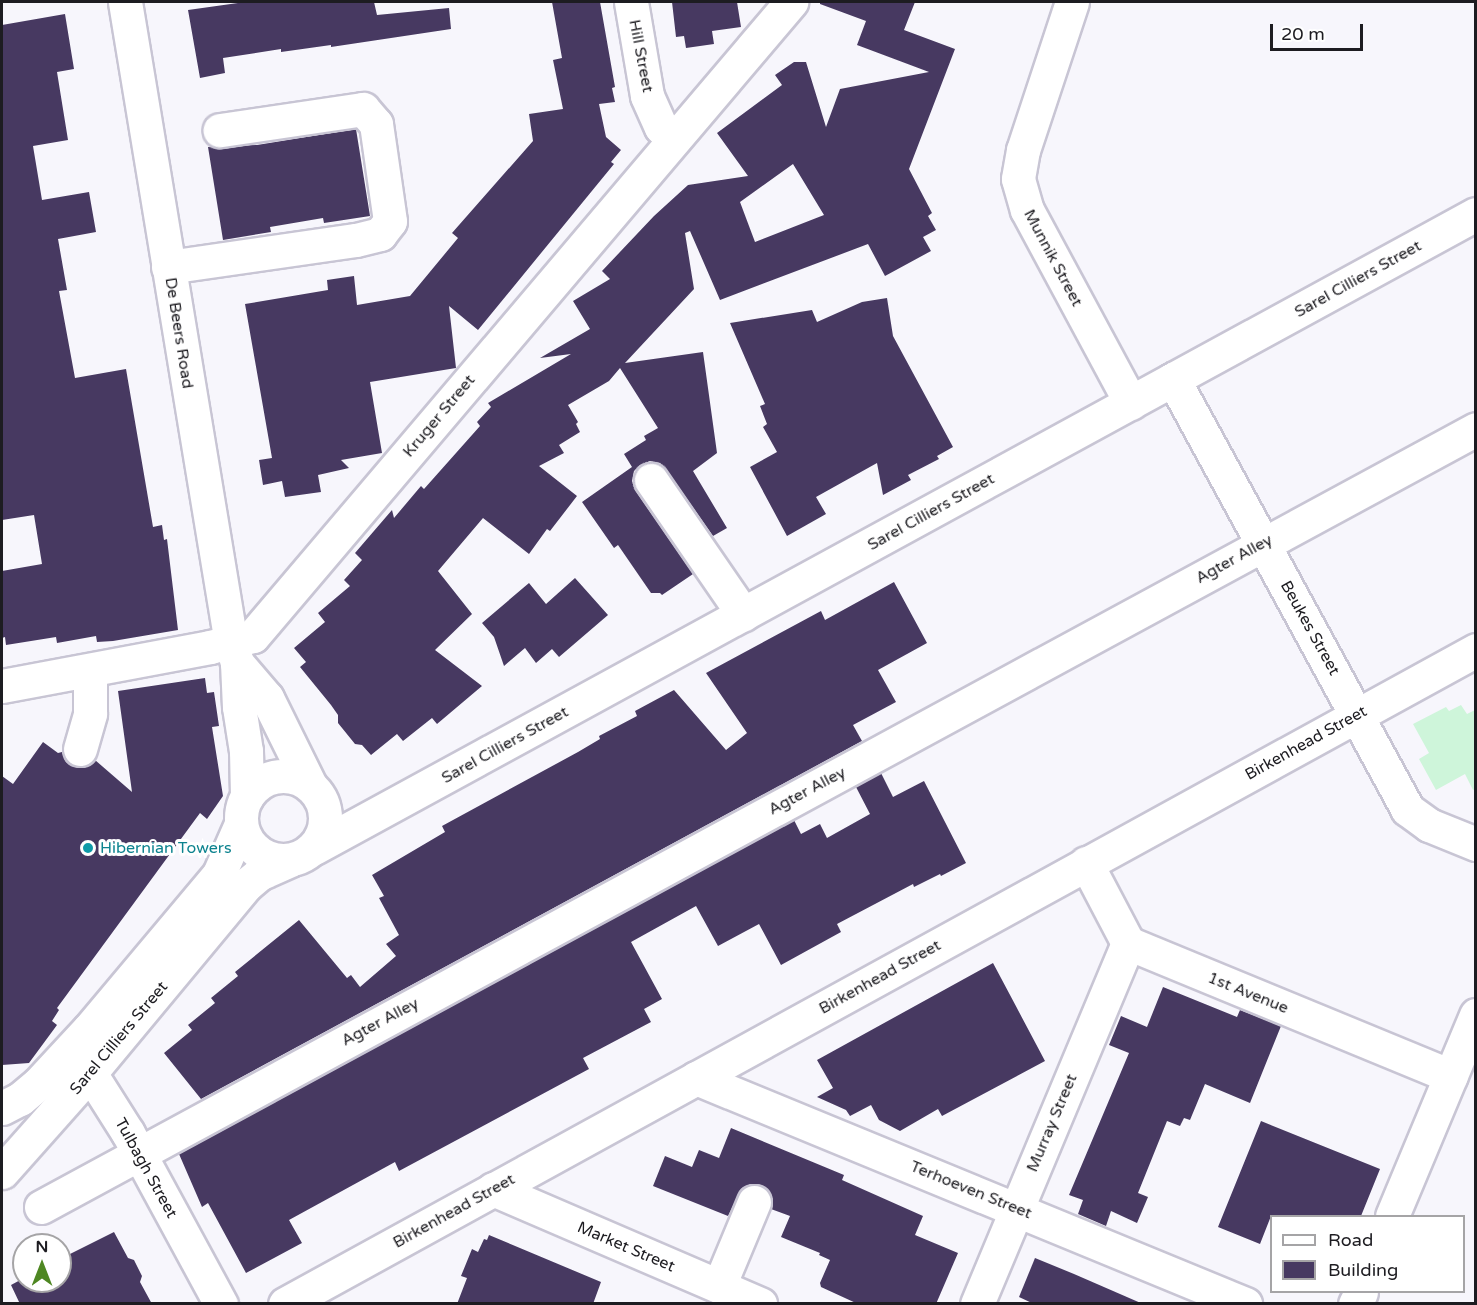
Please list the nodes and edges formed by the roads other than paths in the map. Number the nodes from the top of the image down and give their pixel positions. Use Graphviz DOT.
graph roads {
  1 [pos="124,2"];
  2 [pos="631,2"];
  3 [pos="1072,2"];
  4 [pos="789,3"];
  5 [pos="220,130"];
  6 [pos="672,139"];
  7 [pos="1476,214"];
  8 [pos="168,267"];
  9 [pos="1173,379"];
  10 [pos="1131,403"];
  11 [pos="1476,429"];
  12 [pos="651,480"];
  13 [pos="1263,543"];
  14 [pos="743,614"];
  15 [pos="1476,650"];
  16 [pos="234,653"];
  17 [pos="90,671"];
  18 [pos="2,686"];
  19 [pos="1358,714"];
  20 [pos="80,749"];
  21 [pos="315,790"];
  22 [pos="387,809"];
  23 [pos="244,810"];
  24 [pos="1476,844"];
  25 [pos="302,854"];
  26 [pos="1086,863"];
  27 [pos="1128,943"];
  28 [pos="1476,1015"];
  29 [pos="88,1029"];
  30 [pos="90,1073"];
  31 [pos="1451,1076"];
  32 [pos="696,1078"];
  33 [pos="2,1108"];
  34 [pos="139,1153"];
  35 [pos="2,1172"];
  36 [pos="493,1189"];
  37 [pos="753,1202"];
  38 [pos="40,1207"];
  39 [pos="1016,1209"];
  40 [pos="1392,1215"];
  41 [pos="719,1286"];
  42 [pos="221,1304"];
  43 [pos="285,1304"];
  44 [pos="760,1304"];
  45 [pos="977,1304"];
  46 [pos="1245,1304"];
  1 -- 8 [label="street, De Beers Road"];
  2 -- 6 [label="street, Hill Street"];
  3 -- 10 [label="street, Munnik Street"];
  4 -- 6 [label="street, Kruger Street"];
  5 -- 8 [label="street"];
  6 -- 16 [label="street, Kruger Street"];
  7 -- 9 [label="street, Sarel Cilliers Street"];
  8 -- 16 [label="street, De Beers Road"];
  9 -- 10 [label="street, Sarel Cilliers Street"];
  9 -- 13 [label="street, Beukes Street"];
  10 -- 14 [label="street, Sarel Cilliers Street"];
  11 -- 13 [label="street, Agter Alley"];
  12 -- 14 [label="street"];
  13 -- 19 [label="street, Beukes Street"];
  13 -- 34 [label="street, Agter Alley"];
  14 -- 22 [label="street, Sarel Cilliers Street"];
  15 -- 19 [label="street, Birkenhead Street"];
  16 -- 17 [label="street, Kruger Street"];
  16 -- 21 [label="street"];
  16 -- 23 [label="street, De Beers Road"];
  17 -- 18 [label="street, Kruger Street"];
  17 -- 20 [label="street"];
  19 -- 24 [label="street, Beukes Street"];
  19 -- 26 [label="street, Birkenhead Street"];
  21 -- 22 [label="street"];
  21 -- 23 [label="street"];
  21 -- 25 [label="street"];
  22 -- 25 [label="street, Sarel Cilliers Street"];
  23 -- 25 [label="street"];
  23 -- 29 [label="street, Sarel Cilliers Street"];
  25 -- 30 [label="street, Sarel Cilliers Street"];
  26 -- 27 [label="street"];
  26 -- 32 [label="street, Birkenhead Street"];
  27 -- 31 [label="street, 1st Avenue"];
  27 -- 39 [label="street, Murray Street"];
  28 -- 31 [label="street"];
  29 -- 30 [label="street, Tulbagh Street"];
  29 -- 33 [label="street, Sarel Cilliers Street"];
  30 -- 34 [label="street, Tulbagh Street"];
  30 -- 35 [label="street, Sarel Cilliers Street"];
  31 -- 40 [label="street"];
  32 -- 36 [label="street, Birkenhead Street"];
  32 -- 39 [label="street, Terhoeven Street"];
  34 -- 38 [label="street, Agter Alley"];
  34 -- 42 [label="street, Tulbagh Street"];
  36 -- 41 [label="street, Market Street"];
  36 -- 43 [label="street, Birkenhead Street"];
  37 -- 41 [label="street"];
  39 -- 45 [label="street, Murray Street"];
  39 -- 46 [label="street, Terhoeven Street"];
  41 -- 44 [label="street, Market Street"];
}
